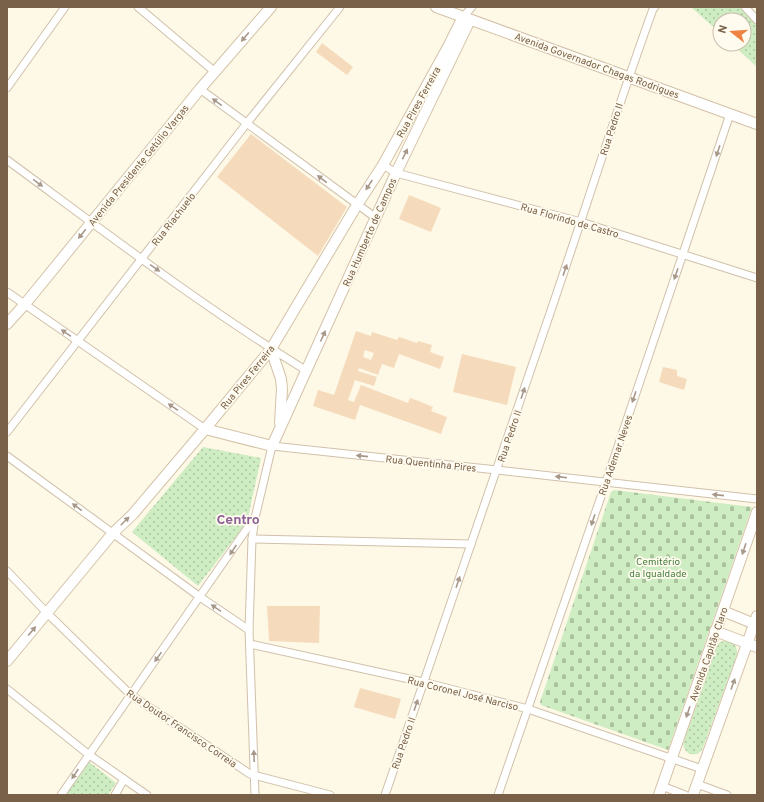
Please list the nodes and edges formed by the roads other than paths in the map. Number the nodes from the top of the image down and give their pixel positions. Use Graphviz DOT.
graph roads {
  1 [pos="65,7"];
  2 [pos="138,7"];
  3 [pos="271,7"];
  4 [pos="340,7"];
  5 [pos="436,7"];
  6 [pos="745,7"];
  7 [pos="653,8"];
  8 [pos="469,13"];
  9 [pos="757,20"];
  10 [pos="216,72"];
  11 [pos="628,76"];
  12 [pos="7,88"];
  13 [pos="200,90"];
  14 [pos="730,114"];
  15 [pos="247,124"];
  16 [pos="757,124"];
  17 [pos="7,160"];
  18 [pos="383,165"];
  19 [pos="396,173"];
  20 [pos="357,205"];
  21 [pos="376,218"];
  22 [pos="91,222"];
  23 [pos="581,222"];
  24 [pos="683,254"];
  25 [pos="142,260"];
  26 [pos="757,278"];
  27 [pos="7,292"];
  28 [pos="25,304"];
  29 [pos="7,324"];
  30 [pos="77,341"];
  31 [pos="271,349"];
  32 [pos="306,372"];
  33 [pos="205,430"];
  34 [pos="279,430"];
  35 [pos="7,432"];
  36 [pos="272,446"];
  37 [pos="7,456"];
  38 [pos="497,470"];
  39 [pos="606,482"];
  40 [pos="757,499"];
  41 [pos="757,512"];
  42 [pos="255,518"];
  43 [pos="113,533"];
  44 [pos="252,539"];
  45 [pos="471,544"];
  46 [pos="7,571"];
  47 [pos="200,597"];
  48 [pos="723,611"];
  49 [pos="47,613"];
  50 [pos="756,621"];
  51 [pos="249,630"];
  52 [pos="715,631"];
  53 [pos="250,644"];
  54 [pos="752,645"];
  55 [pos="7,661"];
  56 [pos="424,682"];
  57 [pos="7,689"];
  58 [pos="131,695"];
  59 [pos="528,709"];
  60 [pos="88,754"];
  61 [pos="672,759"];
  62 [pos="702,769"];
  63 [pos="255,775"];
  64 [pos="124,779"];
  65 [pos="697,784"];
  66 [pos="661,790"];
  67 [pos="60,795"];
  68 [pos="114,795"];
  69 [pos="147,795"];
  70 [pos="255,795"];
  71 [pos="330,795"];
  72 [pos="385,795"];
  73 [pos="498,795"];
  74 [pos="685,795"];
  75 [pos="694,795"];
  76 [pos="727,795"];
  1 -- 12 [label="street"];
  2 -- 10 [label="street"];
  3 -- 10 [label="main road, Avenida Presidente Getúlio Vargas, one-way"];
  4 -- 15 [label="street, Rua Riachuelo"];
  5 -- 8 [label="main road, Avenida Governador Chagas Rodrigues"];
  6 -- 9 [label="street"];
  7 -- 11 [label="street, Rua Pedro II"];
  8 -- 11 [label="main road, Avenida Governador Chagas Rodrigues"];
  8 -- 18 [label="main road, Rua Pires Ferreira"];
  19 -- 8 [label="main road, Rua Humberto de Campos, one-way"];
  10 -- 13 [label="main road, Avenida Presidente Getúlio Vargas"];
  11 -- 14 [label="main road, Avenida Governador Chagas Rodrigues"];
  11 -- 23 [label="street, Rua Pedro II"];
  15 -- 13 [label="street, one-way"];
  13 -- 22 [label="main road, Avenida Presidente Getúlio Vargas"];
  14 -- 16 [label="main road, Avenida Governador Chagas Rodrigues"];
  14 -- 24 [label="street, Rua Ademar Neves, one-way"];
  20 -- 15 [label="street, one-way"];
  15 -- 25 [label="street, Rua Riachuelo"];
  17 -- 22 [label="street, one-way"];
  18 -- 19 [label="street, Rua Florindo de Castro"];
  18 -- 20 [label="main road, Rua Pires Ferreira, one-way"];
  19 -- 21 [label="main road, Rua Humberto de Campos"];
  19 -- 23 [label="street, Rua Florindo de Castro"];
  20 -- 21 [label="street"];
  20 -- 31 [label="main road, Rua Pires Ferreira"];
  32 -- 21 [label="main road, Rua Humberto de Campos, one-way"];
  22 -- 25 [label="street"];
  22 -- 28 [label="main road, Avenida Presidente Getúlio Vargas, one-way"];
  23 -- 24 [label="street, Rua Florindo de Castro"];
  38 -- 23 [label="street, Rua Pedro II, one-way"];
  24 -- 26 [label="street, Rua Florindo de Castro"];
  24 -- 39 [label="street, Rua Ademar Neves, one-way"];
  25 -- 30 [label="street, Rua Riachuelo"];
  25 -- 31 [label="street, one-way"];
  27 -- 28 [label="street"];
  28 -- 29 [label="main road, Avenida Presidente Getúlio Vargas"];
  30 -- 28 [label="street, one-way"];
  33 -- 30 [label="street, one-way"];
  30 -- 35 [label="street, Rua Riachuelo"];
  31 -- 32 [label="street"];
  31 -- 33 [label="main road, Rua Pires Ferreira"];
  31 -- 34 [label="main road"];
  32 -- 34 [label="main road, Rua Humberto de Campos"];
  33 -- 36 [label="main road"];
  43 -- 33 [label="main road, Rua Pires Ferreira, one-way"];
  34 -- 36 [label="main road, Rua Humberto de Campos"];
  38 -- 36 [label="street, Rua Quentinha Pires, one-way"];
  36 -- 42 [label="street"];
  43 -- 37 [label="street, one-way"];
  39 -- 38 [label="street, Rua Quentinha Pires, one-way"];
  38 -- 45 [label="street, Rua Pedro II"];
  40 -- 39 [label="street, Rua Quentinha Pires, one-way"];
  39 -- 59 [label="street, Rua Ademar Neves, one-way"];
  41 -- 48 [label="main road, Avenida Capitão Claro, one-way"];
  42 -- 44 [label="street"];
  42 -- 47 [label="street, one-way"];
  43 -- 47 [label="street"];
  43 -- 49 [label="main road, Rua Pires Ferreira"];
  44 -- 45 [label="street"];
  44 -- 51 [label="street"];
  56 -- 45 [label="street, Rua Pedro II, one-way"];
  46 -- 49 [label="street, Rua Doutor Francisco Correia"];
  51 -- 47 [label="street, one-way"];
  47 -- 58 [label="street, one-way"];
  48 -- 50 [label="main road"];
  48 -- 52 [label="main road, Avenida Capitão Claro"];
  55 -- 49 [label="main road, Rua Pires Ferreira, one-way"];
  49 -- 58 [label="street, Rua Doutor Francisco Correia"];
  50 -- 54 [label="main road"];
  51 -- 53 [label="street"];
  52 -- 54 [label="main road"];
  52 -- 61 [label="main road, Avenida Capitão Claro, one-way"];
  53 -- 56 [label="street, Rua Coronel José Narciso"];
  63 -- 53 [label="street, one-way"];
  62 -- 54 [label="main road, one-way"];
  56 -- 59 [label="street, Rua Coronel José Narciso"];
  72 -- 56 [label="street, Rua Pedro II, one-way"];
  57 -- 60 [label="street"];
  58 -- 60 [label="street"];
  58 -- 63 [label="street, Rua Doutor Francisco Correia"];
  59 -- 61 [label="street, Rua Coronel José Narciso"];
  59 -- 73 [label="street, Rua Ademar Neves"];
  60 -- 64 [label="street"];
  60 -- 67 [label="street, one-way"];
  61 -- 62 [label="street, Rua Coronel José Narciso"];
  61 -- 66 [label="main road, Avenida Capitão Claro"];
  62 -- 65 [label="main road"];
  63 -- 70 [label="street"];
  63 -- 71 [label="street, Rua Doutor Francisco Correia"];
  64 -- 68 [label="street"];
  64 -- 69 [label="street"];
  65 -- 75 [label="main road"];
  65 -- 76 [label="street"];
  66 -- 74 [label="street"];
}
